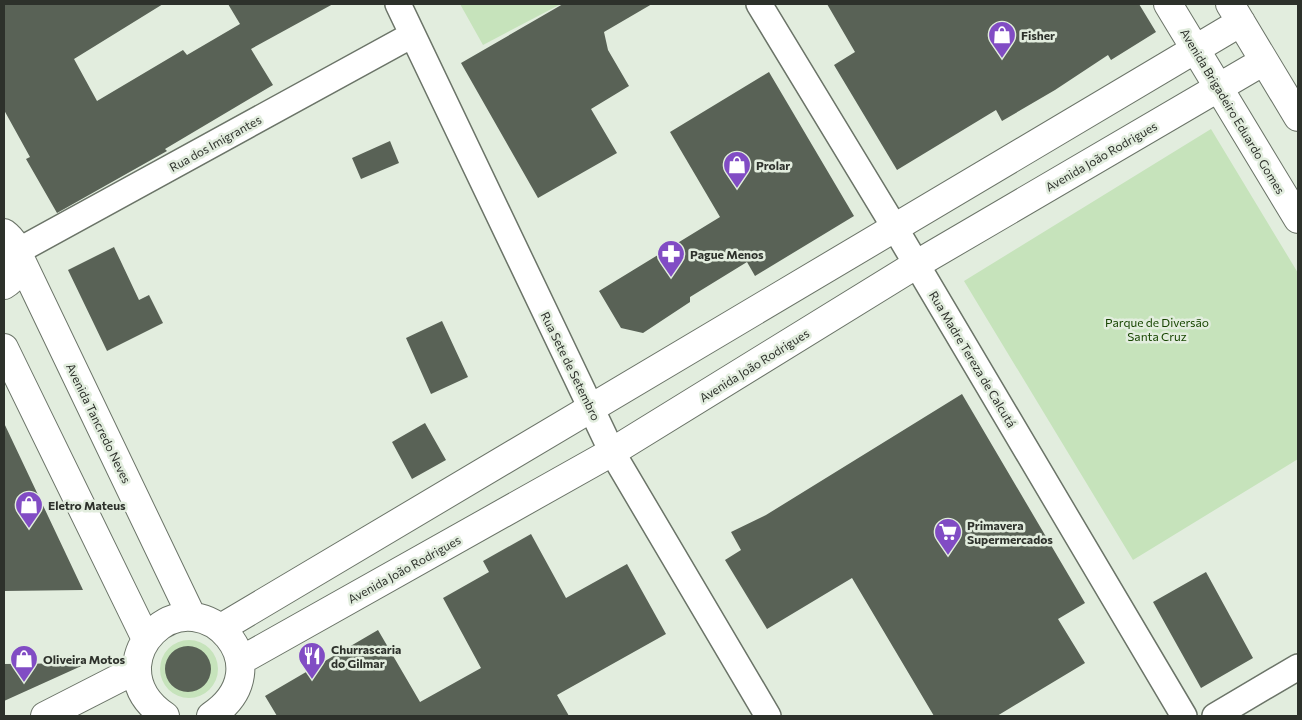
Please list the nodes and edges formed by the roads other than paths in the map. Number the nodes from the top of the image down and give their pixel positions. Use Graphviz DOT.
graph roads {
  1 [pos="398,4"];
  2 [pos="759,4"];
  3 [pos="1168,4"];
  4 [pos="1235,13"];
  5 [pos="412,35"];
  6 [pos="1195,49"];
  7 [pos="1264,61"];
  8 [pos="1218,87"];
  9 [pos="1121,94"];
  10 [pos="1298,117"];
  11 [pos="1141,133"];
  12 [pos="1298,218"];
  13 [pos="895,228"];
  14 [pos="11,241"];
  15 [pos="917,264"];
  16 [pos="4,285"];
  17 [pos="4,348"];
  18 [pos="592,408"];
  19 [pos="612,452"];
  20 [pos="192,617"];
  21 [pos="221,628"];
  22 [pos="146,639"];
  23 [pos="240,662"];
  24 [pos="1298,667"];
  25 [pos="137,669"];
  26 [pos="240,705"];
  27 [pos="154,714"];
  28 [pos="45,716"];
  29 [pos="211,716"];
  30 [pos="768,716"];
  31 [pos="1184,716"];
  32 [pos="1215,716"];
  1 -- 5 [label="street, Rua Sete de Setembro"];
  2 -- 13 [label="street, Rua Madre Tereza de Calcutá"];
  3 -- 6 [label="street, Avenida Brigadeiro Eduardo Gomes"];
  4 -- 6 [label="street"];
  4 -- 7 [label="street"];
  5 -- 14 [label="street, Rua dos Imigrantes"];
  5 -- 18 [label="street, Rua Sete de Setembro"];
  6 -- 8 [label="street, Avenida Brigadeiro Eduardo Gomes"];
  6 -- 9 [label="street"];
  7 -- 8 [label="street, Avenida João Rodrigues"];
  7 -- 10 [label="street"];
  8 -- 11 [label="street, Avenida João Rodrigues"];
  8 -- 12 [label="street, Avenida Brigadeiro Eduardo Gomes"];
  9 -- 11 [label="street"];
  9 -- 13 [label="street"];
  11 -- 15 [label="street, Avenida João Rodrigues"];
  13 -- 15 [label="street, Rua Madre Tereza de Calcutá"];
  13 -- 18 [label="street"];
  14 -- 16 [label="street"];
  14 -- 20 [label="street, Avenida Tancredo Neves"];
  15 -- 19 [label="street, Avenida João Rodrigues"];
  15 -- 31 [label="street, Rua Madre Tereza de Calcutá"];
  17 -- 22 [label="street"];
  18 -- 19 [label="street, Rua Sete de Setembro"];
  18 -- 21 [label="street"];
  19 -- 23 [label="street, Avenida João Rodrigues"];
  19 -- 30 [label="street, Rua Sete de Setembro"];
  20 -- 21 [label="street"];
  20 -- 22 [label="street"];
  21 -- 23 [label="street"];
  22 -- 25 [label="street"];
  23 -- 26 [label="street"];
  24 -- 32 [label="street"];
  25 -- 27 [label="street"];
  25 -- 28 [label="street"];
  26 -- 29 [label="street"];
}
